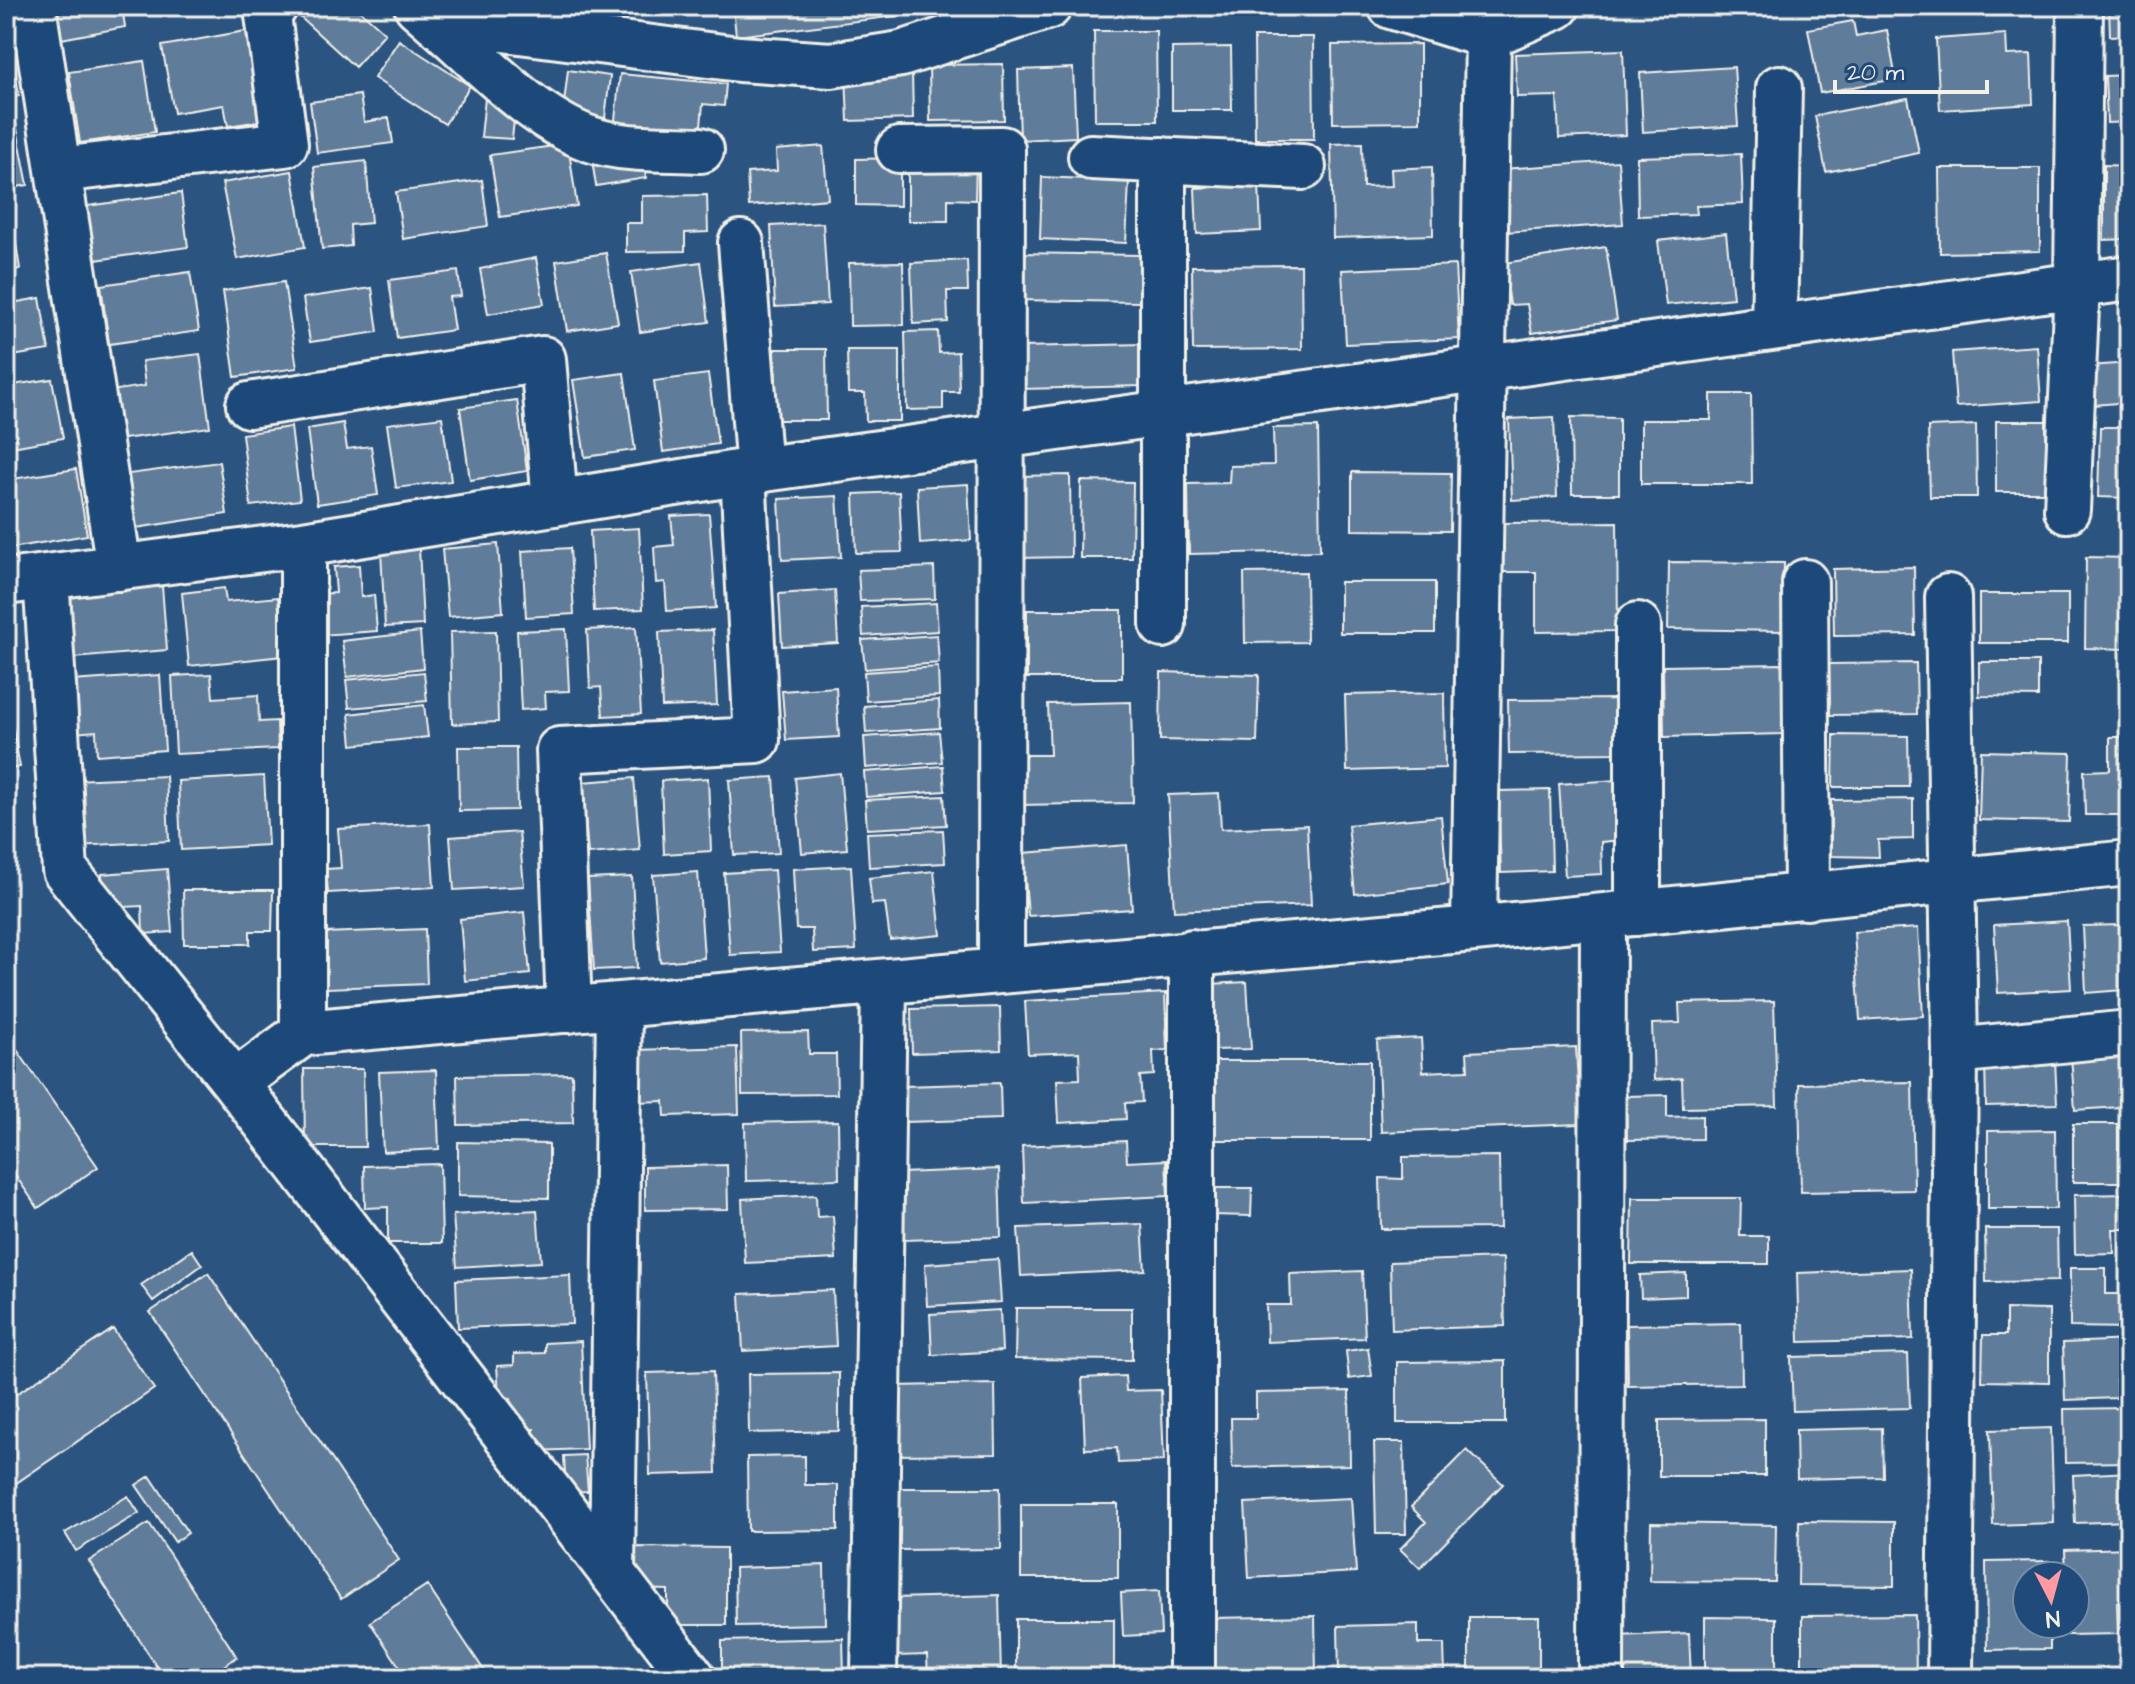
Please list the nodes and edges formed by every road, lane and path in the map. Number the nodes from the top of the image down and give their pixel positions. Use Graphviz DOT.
graph roads {
  1 [pos="33,6"];
  2 [pos="275,6"];
  3 [pos="1049,6"];
  4 [pos="1391,6"];
  5 [pos="1557,6"];
  6 [pos="2080,6"];
  7 [pos="425,13"];
  8 [pos="1488,36"];
  9 [pos="1779,88"];
  10 [pos="701,150"];
  11 [pos="899,150"];
  12 [pos="1091,157"];
  13 [pos="1163,160"];
  14 [pos="1303,167"];
  15 [pos="59,170"];
  16 [pos="741,243"];
  17 [pos="2129,278"];
  18 [pos="2077,284"];
  19 [pos="1774,327"];
  20 [pos="1483,369"];
  21 [pos="249,405"];
  22 [pos="1166,413"];
  23 [pos="1000,437"];
  24 [pos="751,471"];
  25 [pos="555,503"];
  26 [pos="2067,510"];
  27 [pos="303,544"];
  28 [pos="119,568"];
  29 [pos="26,580"];
  30 [pos="1805,582"];
  31 [pos="1948,597"];
  32 [pos="1163,625"];
  33 [pos="1638,625"];
  34 [pos="2129,863"];
  35 [pos="1954,881"];
  36 [pos="1807,897"];
  37 [pos="1620,915"];
  38 [pos="1474,929"];
  39 [pos="1192,952"];
  40 [pos="1001,971"];
  41 [pos="884,983"];
  42 [pos="619,1006"];
  43 [pos="569,1010"];
  44 [pos="303,1033"];
  45 [pos="2129,1033"];
  46 [pos="1955,1051"];
  47 [pos="235,1083"];
  48 [pos="612,1573"];
  49 [pos="693,1678"];
  50 [pos="874,1678"];
  51 [pos="1192,1678"];
  52 [pos="1601,1678"];
  53 [pos="1950,1678"];
  1 -- 15 [label="street"];
  2 -- 15 [label="street"];
  3 -- 7 [label="street"];
  4 -- 8 [label="street"];
  5 -- 8 [label="street"];
  6 -- 18 [label="street"];
  7 -- 10 [label="street"];
  8 -- 20 [label="street"];
  9 -- 19 [label="street"];
  11 -- 23 [label="street"];
  12 -- 13 [label="street"];
  13 -- 14 [label="street"];
  13 -- 22 [label="street"];
  15 -- 28 [label="street"];
  16 -- 24 [label="street"];
  17 -- 18 [label="street"];
  18 -- 19 [label="street"];
  18 -- 26 [label="street"];
  19 -- 20 [label="street"];
  20 -- 22 [label="street"];
  20 -- 38 [label="street"];
  21 -- 25 [label="street"];
  22 -- 23 [label="street"];
  22 -- 32 [label="street"];
  23 -- 24 [label="street"];
  23 -- 40 [label="street"];
  24 -- 25 [label="street"];
  24 -- 43 [label="street"];
  25 -- 27 [label="street"];
  27 -- 28 [label="street"];
  27 -- 44 [label="street"];
  28 -- 29 [label="street"];
  29 -- 47 [label="street"];
  30 -- 36 [label="street"];
  31 -- 35 [label="street"];
  33 -- 37 [label="street"];
  34 -- 35 [label="street"];
  35 -- 36 [label="street"];
  35 -- 46 [label="street"];
  36 -- 37 [label="street"];
  37 -- 38 [label="street"];
  37 -- 52 [label="street"];
  38 -- 39 [label="street"];
  39 -- 40 [label="street"];
  39 -- 51 [label="street"];
  40 -- 41 [label="street"];
  41 -- 42 [label="street"];
  41 -- 50 [label="street"];
  42 -- 43 [label="street"];
  42 -- 48 [label="street"];
  43 -- 44 [label="street"];
  44 -- 47 [label="street"];
  45 -- 46 [label="street"];
  46 -- 53 [label="street"];
  47 -- 48 [label="street"];
  48 -- 49 [label="street"];
}
